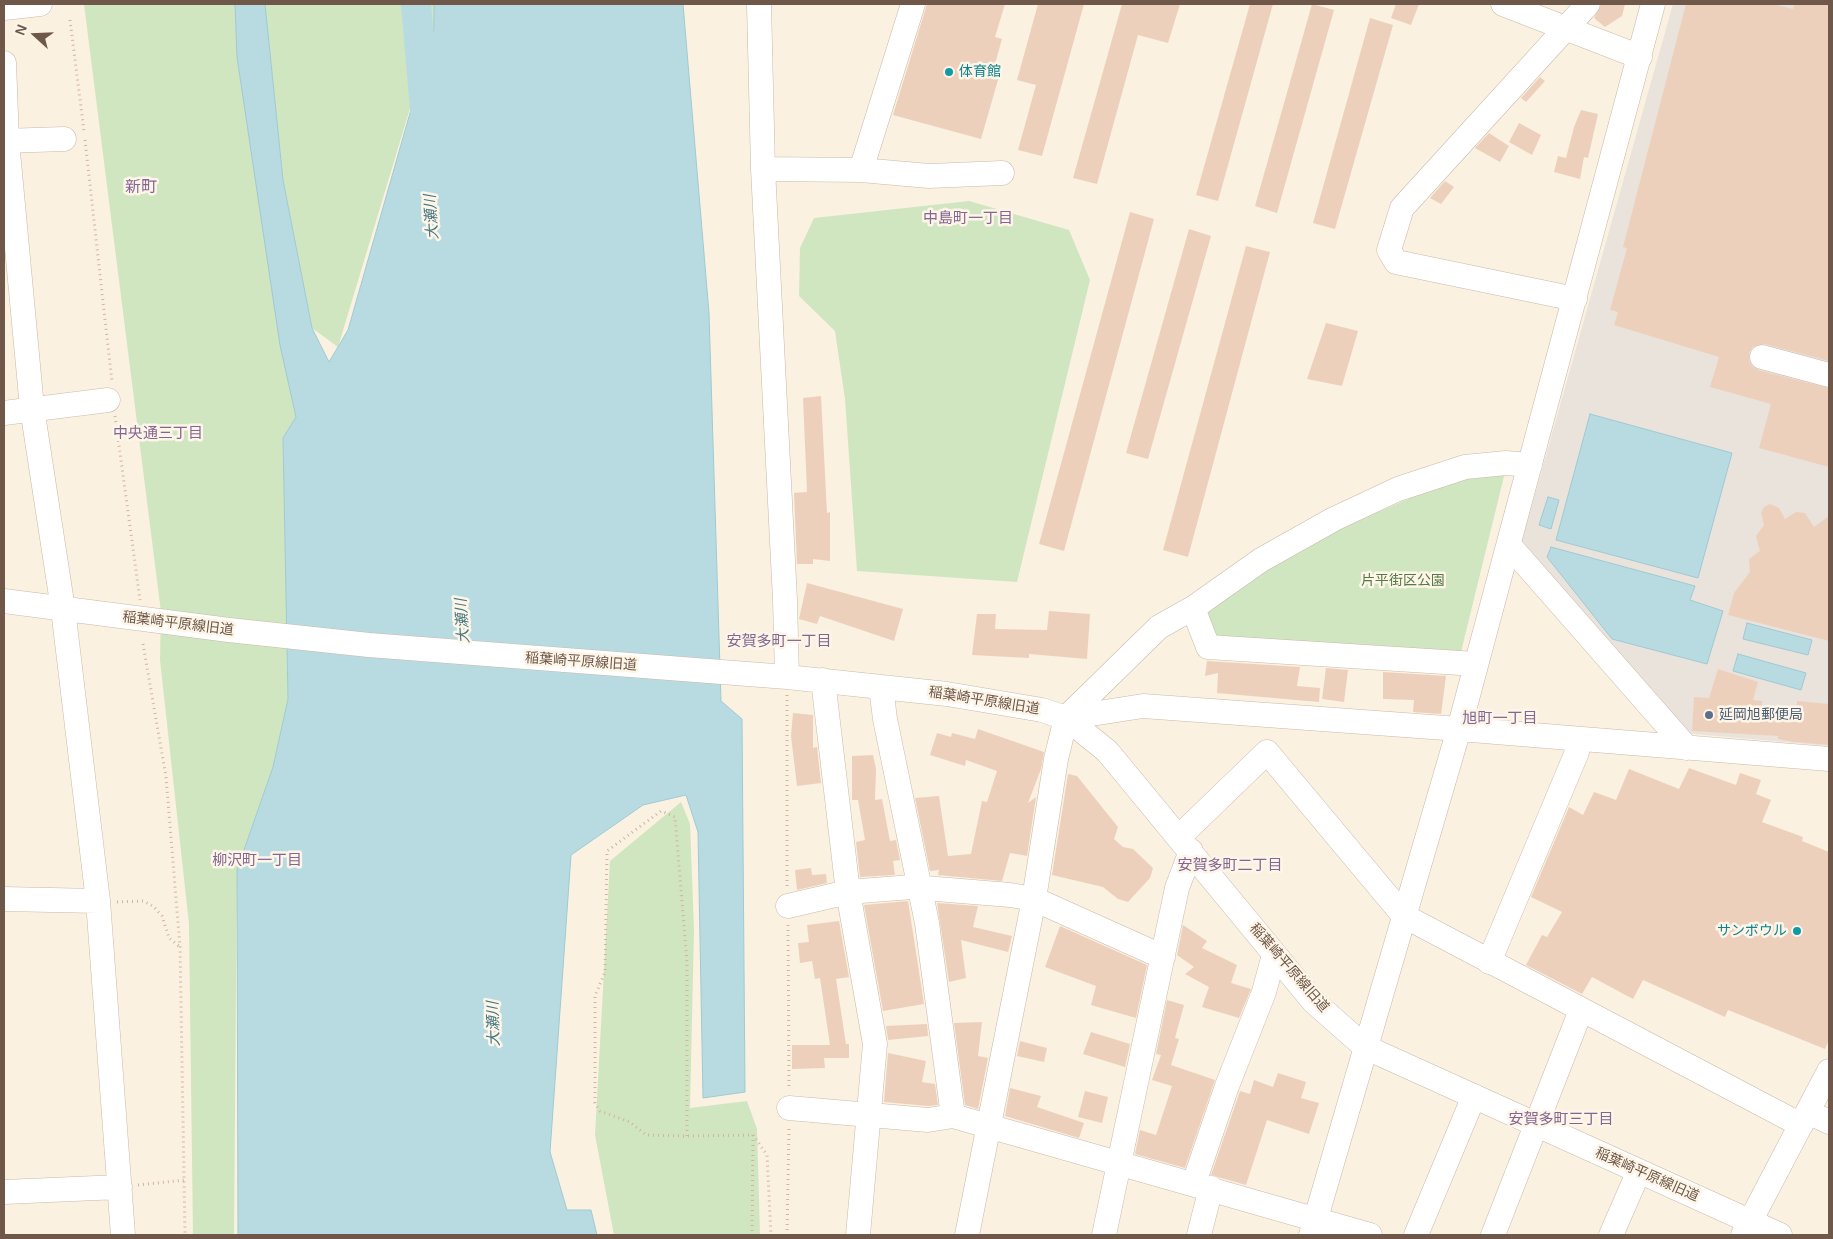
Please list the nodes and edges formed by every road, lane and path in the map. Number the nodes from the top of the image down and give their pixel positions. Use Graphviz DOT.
graph roads {
  1 [pos="40,4"];
  2 [pos="759,4"];
  3 [pos="913,4"];
  4 [pos="1503,4"];
  5 [pos="1588,4"];
  6 [pos="1652,4"];
  7 [pos="4,8"];
  8 [pos="70,20"];
  9 [pos="1566,28"];
  10 [pos="1640,57"];
  11 [pos="4,63"];
  12 [pos="64,139"];
  13 [pos="5,141"];
  14 [pos="763,169"];
  15 [pos="861,170"];
  16 [pos="1002,172"];
  17 [pos="1575,299"];
  18 [pos="1762,357"];
  19 [pos="1829,375"];
  20 [pos="112,400"];
  21 [pos="32,408"];
  22 [pos="4,412"];
  23 [pos="1530,465"];
  24 [pos="1509,545"];
  25 [pos="4,601"];
  26 [pos="140,602"];
  27 [pos="1193,608"];
  28 [pos="63,609"];
  29 [pos="142,644"];
  30 [pos="1476,664"];
  31 [pos="787,677"];
  32 [pos="822,680"];
  33 [pos="881,687"];
  34 [pos="1262,715"];
  35 [pos="1066,718"];
  36 [pos="1459,729"];
  37 [pos="788,736"];
  38 [pos="1577,739"];
  39 [pos="1687,748"];
  40 [pos="1261,757"];
  41 [pos="1829,759"];
  42 [pos="1185,844"];
  43 [pos="920,887"];
  44 [pos="848,892"];
  45 [pos="4,899"];
  46 [pos="1034,899"];
  47 [pos="98,901"];
  48 [pos="788,906"];
  49 [pos="1404,916"];
  50 [pos="180,947"];
  51 [pos="1274,954"];
  52 [pos="1163,957"];
  53 [pos="1489,962"];
  54 [pos="1581,1010"];
  55 [pos="1365,1047"];
  56 [pos="1829,1071"];
  57 [pos="1474,1096"];
  58 [pos="789,1108"];
  59 [pos="869,1115"];
  60 [pos="953,1116"];
  61 [pos="1804,1119"];
  62 [pos="1829,1122"];
  63 [pos="988,1124"];
  64 [pos="1535,1124"];
  65 [pos="753,1135"];
  66 [pos="687,1136"];
  67 [pos="1118,1162"];
  68 [pos="1639,1171"];
  69 [pos="184,1180"];
  70 [pos="1203,1186"];
  71 [pos="120,1187"];
  72 [pos="4,1192"];
  73 [pos="1314,1227"];
  74 [pos="1746,1228"];
  75 [pos="123,1235"];
  76 [pos="185,1235"];
  77 [pos="752,1235"];
  78 [pos="771,1235"];
  79 [pos="787,1235"];
  80 [pos="858,1235"];
  81 [pos="967,1235"];
  82 [pos="1104,1235"];
  83 [pos="1199,1235"];
  84 [pos="1370,1235"];
  85 [pos="1416,1235"];
  86 [pos="1493,1235"];
  87 [pos="1611,1235"];
  88 [pos="1780,1235"];
  1 -- 7 [label="street"];
  2 -- 14 [label="street"];
  3 -- 15 [label="street"];
  4 -- 9 [label="street"];
  5 -- 9 [label="street"];
  6 -- 10 [label="street"];
  8 -- 20 [label="path"];
  9 -- 10 [label="street"];
  9 -- 17 [label="street"];
  10 -- 17 [label="street"];
  11 -- 13 [label="street"];
  12 -- 13 [label="street"];
  13 -- 21 [label="street"];
  14 -- 15 [label="street"];
  14 -- 31 [label="street"];
  15 -- 16 [label="street"];
  17 -- 23 [label="street"];
  18 -- 19 [label="street"];
  20 -- 21 [label="street"];
  20 -- 26 [label="path"];
  21 -- 22 [label="street"];
  21 -- 28 [label="street"];
  23 -- 24 [label="street"];
  23 -- 27 [label="street"];
  24 -- 30 [label="street"];
  24 -- 39 [label="street"];
  25 -- 28 [label="street, 稲葉崎平原線旧道"];
  27 -- 30 [label="street"];
  27 -- 35 [label="street"];
  28 -- 31 [label="street, 稲葉崎平原線旧道"];
  28 -- 47 [label="street"];
  29 -- 50 [label="path"];
  30 -- 36 [label="street"];
  31 -- 32 [label="street, 稲葉崎平原線旧道"];
  31 -- 37 [label="path"];
  32 -- 33 [label="street, 稲葉崎平原線旧道"];
  32 -- 44 [label="street"];
  33 -- 35 [label="street, 稲葉崎平原線旧道"];
  33 -- 43 [label="street"];
  34 -- 35 [label="street"];
  34 -- 36 [label="street"];
  34 -- 40 [label="street"];
  35 -- 42 [label="street, 稲葉崎平原線旧道"];
  35 -- 46 [label="street"];
  36 -- 38 [label="street"];
  36 -- 49 [label="street"];
  38 -- 39 [label="street"];
  38 -- 53 [label="street"];
  39 -- 41 [label="street"];
  40 -- 42 [label="street"];
  40 -- 49 [label="street"];
  42 -- 51 [label="street, 稲葉崎平原線旧道"];
  42 -- 52 [label="street"];
  43 -- 44 [label="street"];
  43 -- 46 [label="street"];
  43 -- 60 [label="street"];
  44 -- 48 [label="street"];
  44 -- 59 [label="street"];
  45 -- 47 [label="street"];
  46 -- 52 [label="street"];
  46 -- 63 [label="street"];
  47 -- 50 [label="path"];
  47 -- 71 [label="street"];
  49 -- 53 [label="street"];
  49 -- 55 [label="street"];
  50 -- 69 [label="path"];
  51 -- 55 [label="street, 稲葉崎平原線旧道"];
  51 -- 70 [label="street"];
  52 -- 67 [label="street"];
  53 -- 54 [label="street"];
  54 -- 61 [label="street"];
  54 -- 64 [label="street"];
  55 -- 57 [label="street, 稲葉崎平原線旧道"];
  55 -- 73 [label="street"];
  56 -- 61 [label="street"];
  57 -- 64 [label="street, 稲葉崎平原線旧道"];
  57 -- 85 [label="street"];
  58 -- 59 [label="street"];
  58 -- 79 [label="path"];
  59 -- 60 [label="street"];
  59 -- 80 [label="street"];
  60 -- 63 [label="street"];
  61 -- 62 [label="street"];
  61 -- 74 [label="street"];
  63 -- 67 [label="street"];
  63 -- 81 [label="street"];
  64 -- 68 [label="street, 稲葉崎平原線旧道"];
  64 -- 86 [label="street"];
  65 -- 66 [label="path"];
  65 -- 77 [label="path"];
  65 -- 78 [label="path"];
  66 -- 66 [label="path"];
  67 -- 70 [label="street"];
  67 -- 82 [label="street"];
  68 -- 74 [label="street, 稲葉崎平原線旧道"];
  68 -- 87 [label="street"];
  69 -- 71 [label="path"];
  69 -- 76 [label="path"];
  70 -- 73 [label="street"];
  70 -- 83 [label="street"];
  71 -- 72 [label="street"];
  71 -- 75 [label="street"];
  73 -- 84 [label="street"];
  74 -- 88 [label="street, 稲葉崎平原線旧道"];
}
